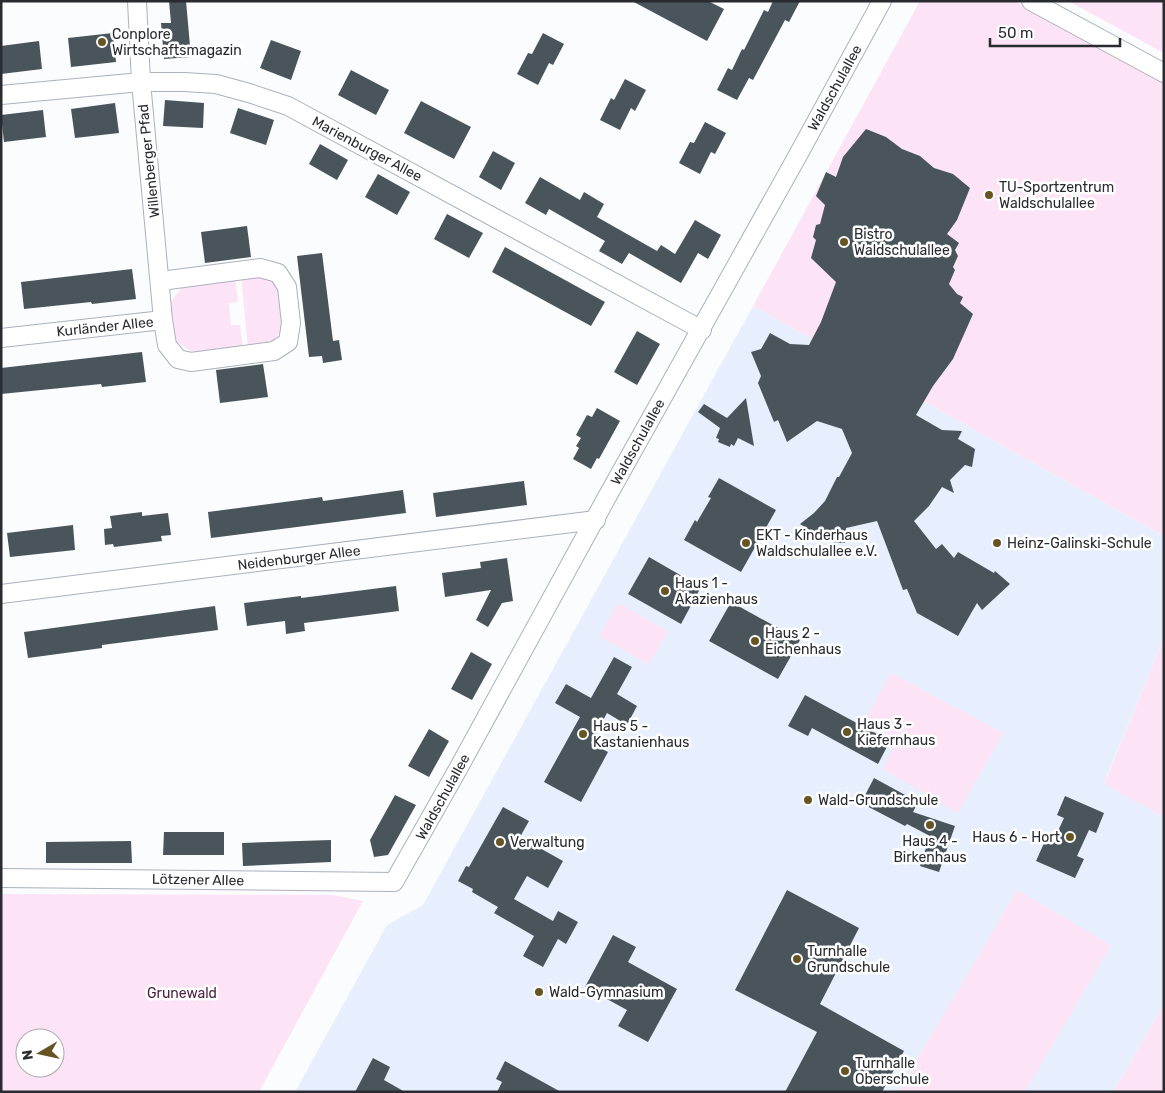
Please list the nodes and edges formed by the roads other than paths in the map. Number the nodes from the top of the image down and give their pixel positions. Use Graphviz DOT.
graph roads {
  1 [pos="137,1"];
  2 [pos="882,1"];
  3 [pos="1031,1"];
  4 [pos="1164,74"];
  5 [pos="141,82"];
  6 [pos="1,95"];
  7 [pos="160,281"];
  8 [pos="163,320"];
  9 [pos="702,330"];
  10 [pos="1,338"];
  11 [pos="596,520"];
  12 [pos="1,594"];
  13 [pos="1,878"];
  14 [pos="394,882"];
  1 -- 5 [label="street, Willenberger Pfad"];
  2 -- 9 [label="street, Waldschulallee"];
  3 -- 4 [label="street"];
  5 -- 6 [label="street, Marienburger Allee"];
  5 -- 7 [label="street, Willenberger Pfad"];
  5 -- 9 [label="street, Marienburger Allee"];
  7 -- 8 [label="street, Willenberger Pfad"];
  7 -- 8 [label="street, Kurländer Allee"];
  8 -- 10 [label="street, Kurländer Allee"];
  9 -- 11 [label="street, Waldschulallee"];
  11 -- 12 [label="street, Neidenburger Allee"];
  11 -- 14 [label="street, Waldschulallee"];
  13 -- 14 [label="street, Lötzener Allee"];
}
